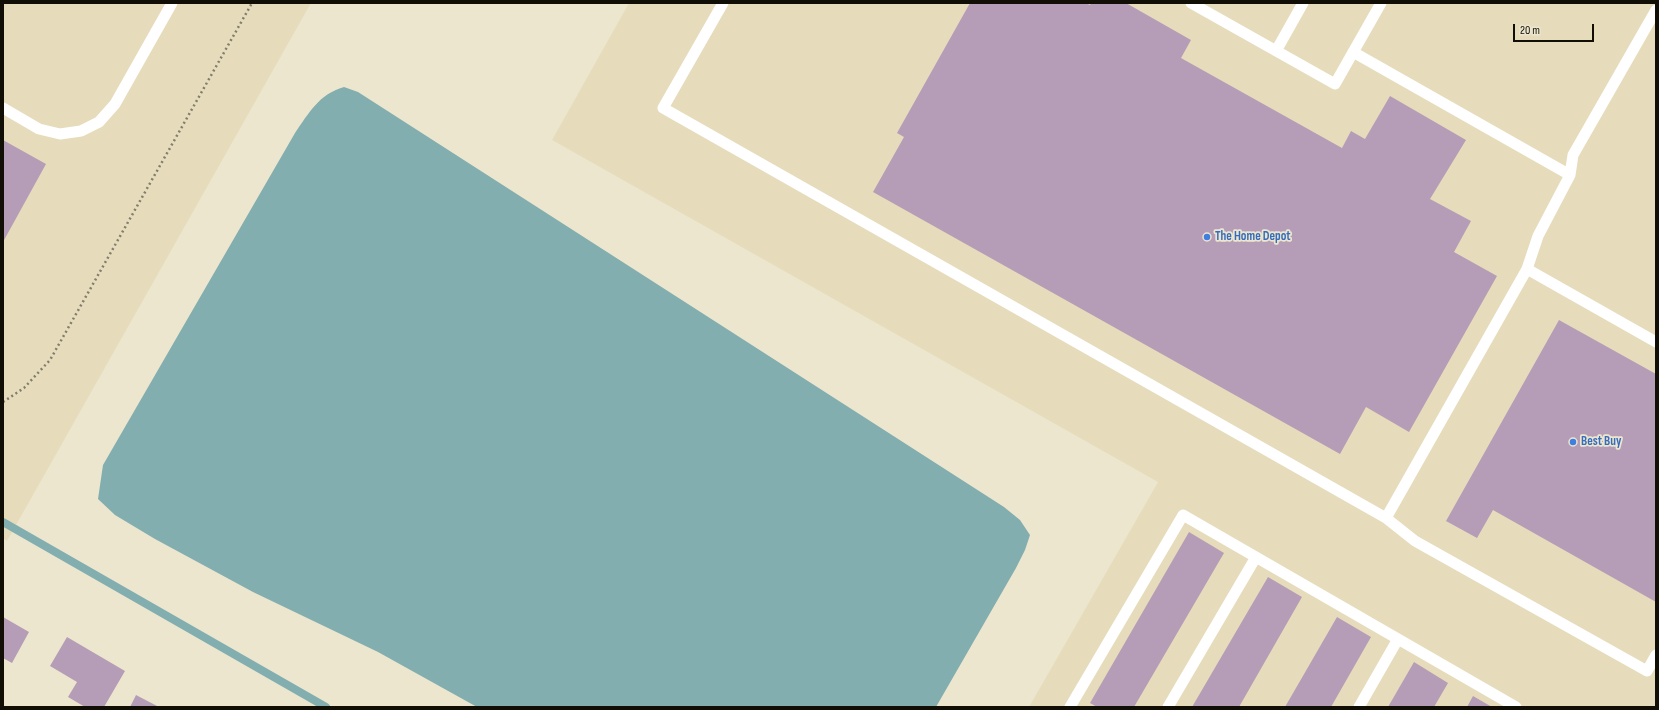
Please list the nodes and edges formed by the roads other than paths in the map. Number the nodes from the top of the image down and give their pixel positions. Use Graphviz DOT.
graph roads {
  1 [pos="172,3"];
  2 [pos="723,3"];
  3 [pos="1191,3"];
  4 [pos="1303,3"];
  5 [pos="1381,3"];
  6 [pos="1656,10"];
  7 [pos="1276,51"];
  8 [pos="1353,52"];
  9 [pos="3,108"];
  10 [pos="1570,175"];
  11 [pos="1527,269"];
  12 [pos="1656,342"];
  13 [pos="1386,518"];
  14 [pos="1256,557"];
  15 [pos="1398,639"];
  16 [pos="1656,655"];
  17 [pos="1070,707"];
  18 [pos="1168,707"];
  19 [pos="1359,707"];
  20 [pos="1516,707"];
  1 -- 9 [label="lane"];
  2 -- 13 [label="lane"];
  3 -- 7 [label="lane"];
  4 -- 7 [label="lane"];
  5 -- 8 [label="lane"];
  6 -- 10 [label="lane"];
  7 -- 8 [label="lane"];
  8 -- 10 [label="lane"];
  10 -- 11 [label="lane"];
  11 -- 12 [label="lane"];
  11 -- 13 [label="lane"];
  13 -- 16 [label="lane"];
  14 -- 15 [label="lane"];
  14 -- 17 [label="lane"];
  14 -- 18 [label="lane"];
  15 -- 19 [label="lane"];
  15 -- 20 [label="lane"];
}
